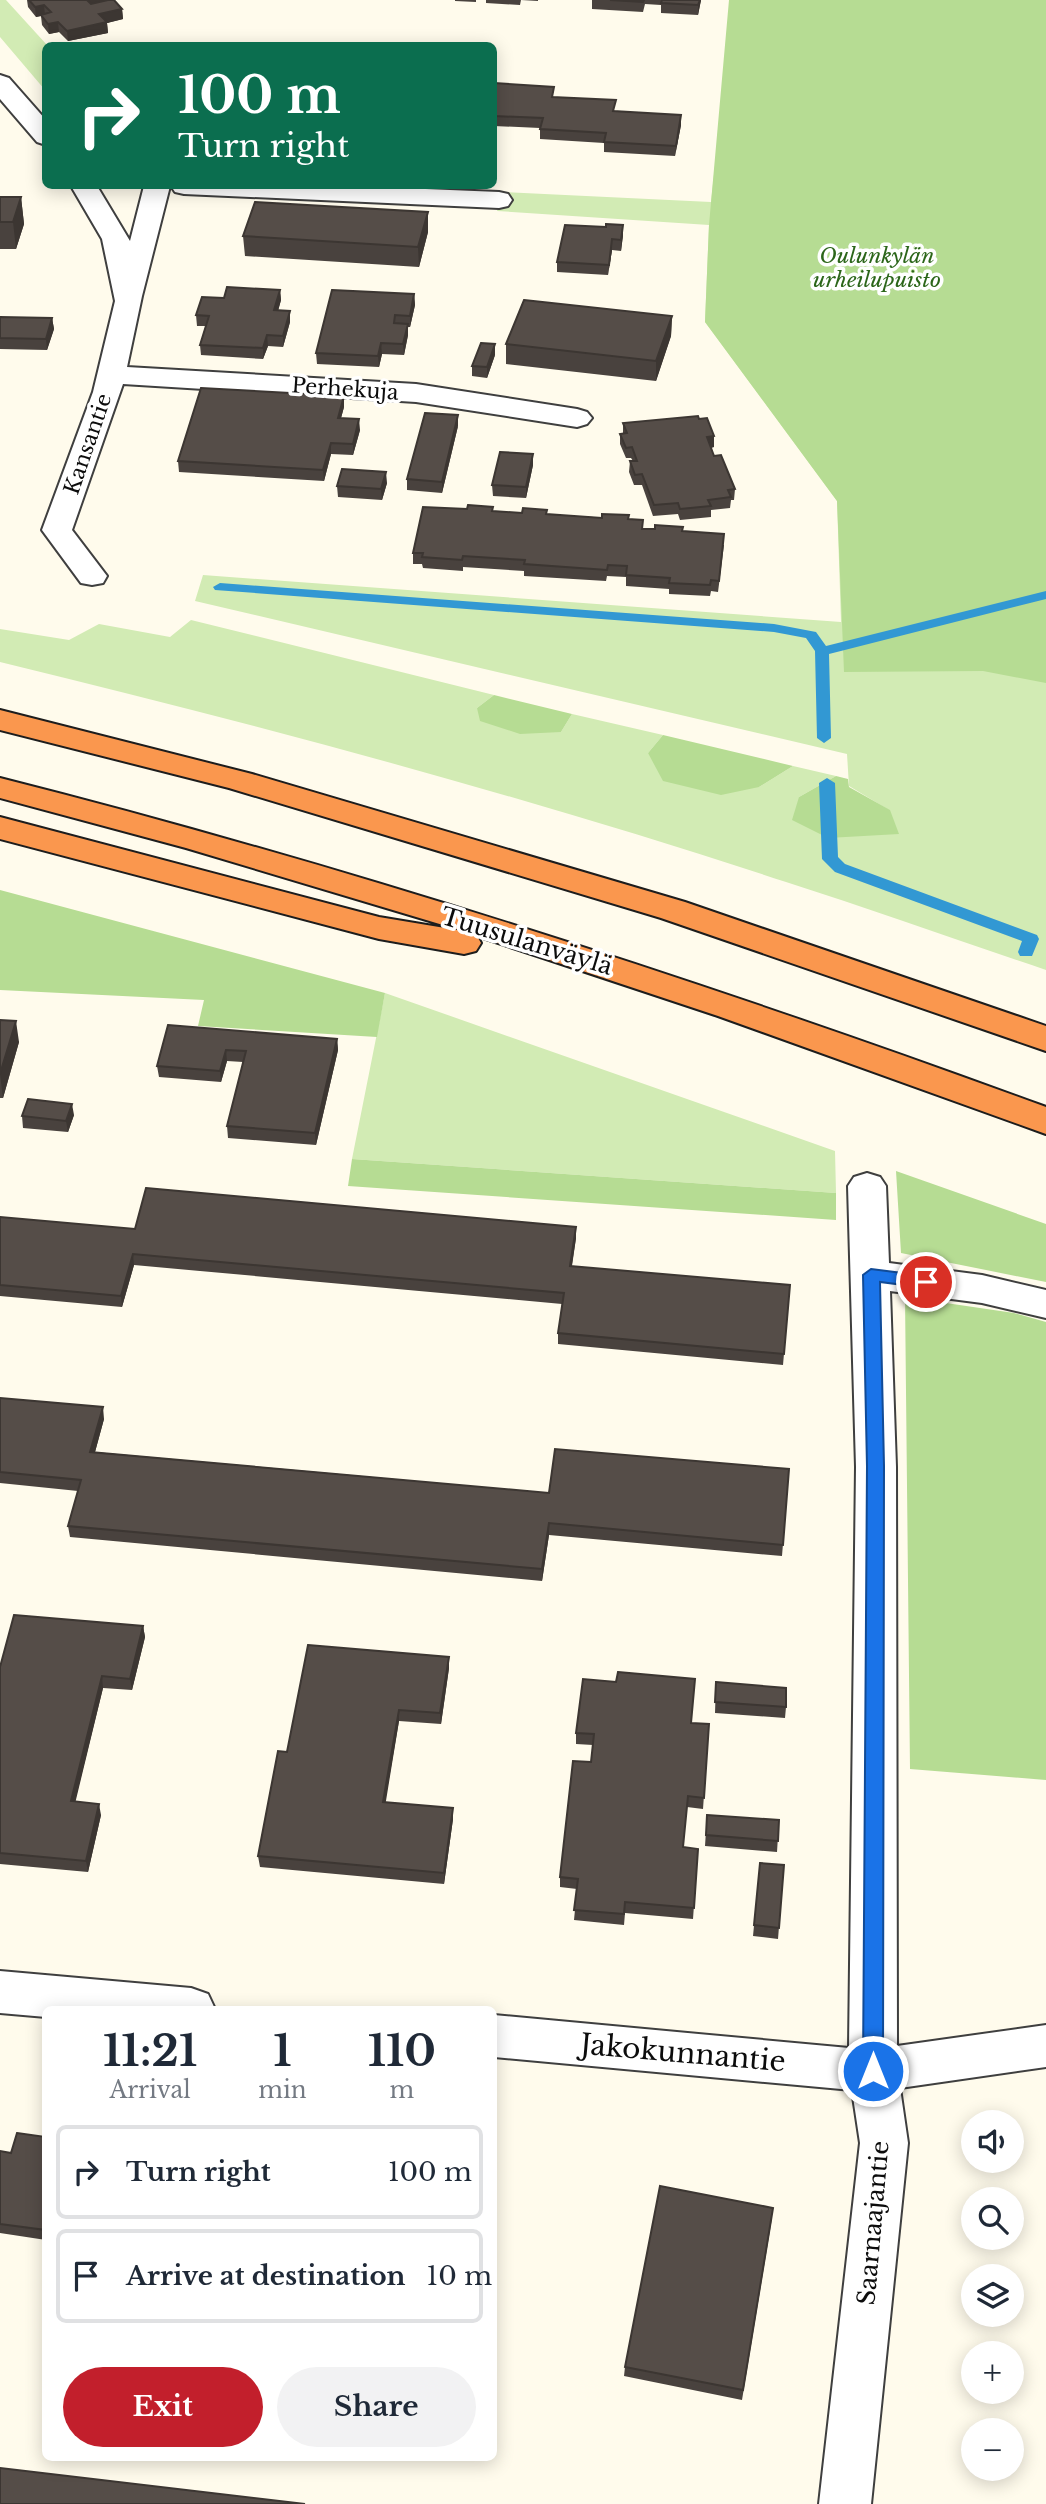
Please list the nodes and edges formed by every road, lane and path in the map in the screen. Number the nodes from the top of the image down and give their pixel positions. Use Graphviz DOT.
graph roads {
  1 [pos="0,83"];
  2 [pos="42,132"];
  3 [pos="86,189"];
  4 [pos="156,189"];
  5 [pos="252,189"];
  6 [pos="499,200"];
  7 [pos="129,301"];
  8 [pos="111,375"];
  9 [pos="578,418"];
  10 [pos="92,576"];
  11 [pos="0,720"];
  12 [pos="0,788"];
  13 [pos="0,828"];
  14 [pos="635,974"];
  15 [pos="1046,1039"];
  16 [pos="1046,1121"];
  17 [pos="867,1186"];
  18 [pos="871,1275"];
  19 [pos="1046,1304"];
  20 [pos="0,1992"];
  21 [pos="157,2006"];
  22 [pos="497,2036"];
  23 [pos="1046,2046"];
  24 [pos="873,2071"];
  25 [pos="845,2504"];
  1 -- 2 [label="street"];
  3 -- 7 [label="street, Kansantie"];
  4 -- 7 [label="street, Kansantie"];
  5 -- 6 [label="street"];
  7 -- 8 [label="street, Kansantie"];
  8 -- 9 [label="street, Perhekuja"];
  8 -- 10 [label="street, Kansantie"];
  11 -- 15 [label="highway"];
  12 -- 14 [label="highway, Tuusulanväylä"];
  13 -- 14 [label="highway"];
  14 -- 16 [label="highway, Tuusulanväylä"];
  17 -- 18 [label="street, Saarnaajantie"];
  18 -- 19 [label="street"];
  18 -- 24 [label="street, Saarnaajantie"];
  20 -- 21 [label="street"];
  22 -- 24 [label="street, Jakokunnantie"];
  23 -- 24 [label="street, Jakokunnantie"];
  24 -- 25 [label="street, Saarnaajantie"];
}
